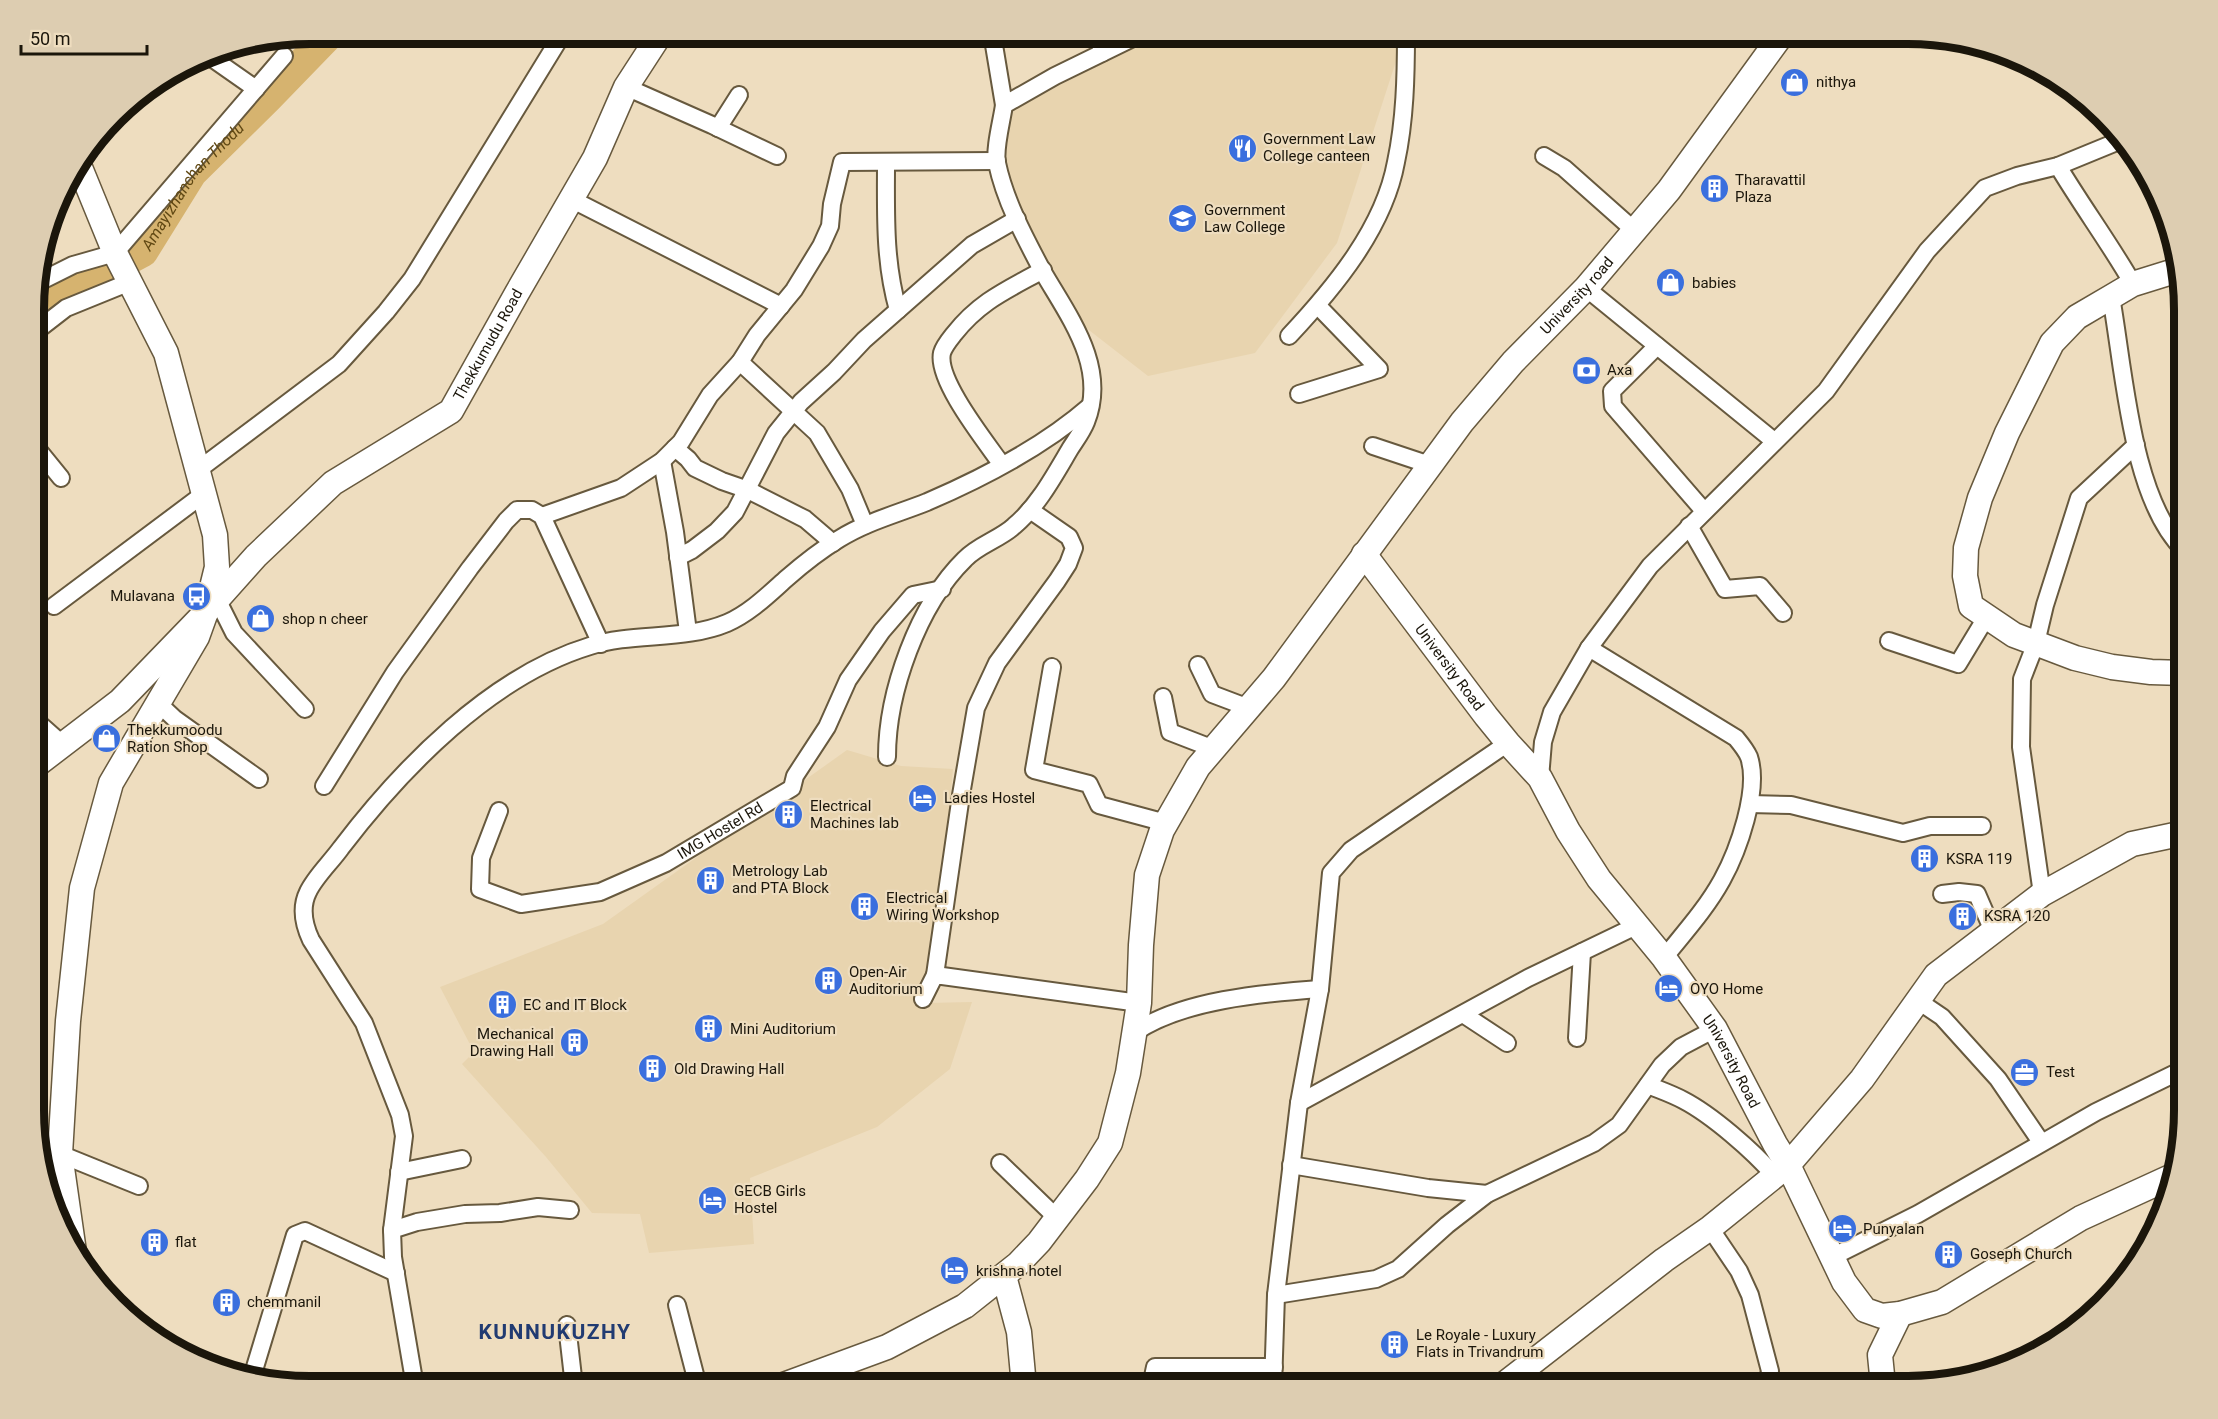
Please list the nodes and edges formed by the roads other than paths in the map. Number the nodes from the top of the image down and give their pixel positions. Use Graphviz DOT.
graph roads {
  1 [pos="556,44"];
  2 [pos="654,44"];
  3 [pos="994,44"];
  4 [pos="1100,44"];
  5 [pos="1122,44"];
  6 [pos="1406,44"];
  7 [pos="1775,44"];
  8 [pos="1102,54"];
  9 [pos="284,56"];
  10 [pos="216,61"];
  11 [pos="626,87"];
  12 [pos="256,89"];
  13 [pos="739,95"];
  14 [pos="1004,105"];
  15 [pos="718,128"];
  16 [pos="2115,143"];
  17 [pos="777,156"];
  18 [pos="1544,156"];
  19 [pos="997,161"];
  20 [pos="886,163"];
  21 [pos="2058,166"];
  22 [pos="82,172"];
  23 [pos="572,199"];
  24 [pos="1017,219"];
  25 [pos="1635,231"];
  26 [pos="115,253"];
  27 [pos="1043,270"];
  28 [pos="2171,272"];
  29 [pos="46,279"];
  30 [pos="130,282"];
  31 [pos="2133,284"];
  32 [pos="1586,288"];
  33 [pos="2111,297"];
  34 [pos="781,306"];
  35 [pos="1318,306"];
  36 [pos="898,310"];
  37 [pos="44,325"];
  38 [pos="1289,336"];
  39 [pos="1657,346"];
  40 [pos="740,362"];
  41 [pos="1299,394"];
  42 [pos="1090,406"];
  43 [pos="794,410"];
  44 [pos="1774,441"];
  45 [pos="2136,445"];
  46 [pos="1373,446"];
  47 [pos="675,448"];
  48 [pos="44,457"];
  49 [pos="662,461"];
  50 [pos="1002,465"];
  51 [pos="1430,465"];
  52 [pos="61,478"];
  53 [pos="201,482"];
  54 [pos="748,490"];
  55 [pos="1030,510"];
  56 [pos="1704,511"];
  57 [pos="542,516"];
  58 [pos="865,525"];
  59 [pos="1689,526"];
  60 [pos="2174,540"];
  61 [pos="833,543"];
  62 [pos="1364,554"];
  63 [pos="678,557"];
  64 [pos="942,589"];
  65 [pos="212,605"];
  66 [pos="54,606"];
  67 [pos="1783,613"];
  68 [pos="1987,616"];
  69 [pos="688,632"];
  70 [pos="1889,641"];
  71 [pos="2036,643"];
  72 [pos="601,644"];
  73 [pos="1590,648"];
  74 [pos="1198,665"];
  75 [pos="1053,668"];
  76 [pos="2174,673"];
  77 [pos="1163,697"];
  78 [pos="158,703"];
  79 [pos="1249,708"];
  80 [pos="304,709"];
  81 [pos="44,728"];
  82 [pos="1508,743"];
  83 [pos="62,744"];
  84 [pos="1214,749"];
  85 [pos="887,757"];
  86 [pos="44,759"];
  87 [pos="1540,778"];
  88 [pos="259,779"];
  89 [pos="324,786"];
  90 [pos="1750,804"];
  91 [pos="499,811"];
  92 [pos="1166,823"];
  93 [pos="1982,826"];
  94 [pos="2174,834"];
  95 [pos="1942,894"];
  96 [pos="2042,894"];
  97 [pos="1638,926"];
  98 [pos="1993,931"];
  99 [pos="1582,952"];
  100 [pos="1664,958"];
  101 [pos="935,975"];
  102 [pos="1320,989"];
  103 [pos="923,999"];
  104 [pos="1917,1000"];
  105 [pos="1139,1003"];
  106 [pos="1463,1014"];
  107 [pos="1715,1029"];
  108 [pos="1134,1033"];
  109 [pos="1577,1038"];
  110 [pos="1507,1043"];
  111 [pos="2174,1073"];
  112 [pos="1648,1086"];
  113 [pos="1299,1103"];
  114 [pos="2041,1142"];
  115 [pos="50,1158"];
  116 [pos="462,1159"];
  117 [pos="1000,1163"];
  118 [pos="1291,1165"];
  119 [pos="1781,1170"];
  120 [pos="399,1172"];
  121 [pos="2163,1185"];
  122 [pos="139,1186"];
  123 [pos="1486,1194"];
  124 [pos="63,1207"];
  125 [pos="570,1210"];
  126 [pos="1057,1218"];
  127 [pos="1710,1228"];
  128 [pos="392,1230"];
  129 [pos="1832,1257"];
  130 [pos="396,1273"];
  131 [pos="1004,1276"];
  132 [pos="1276,1295"];
  133 [pos="677,1305"];
  134 [pos="1865,1310"];
  135 [pos="1900,1314"];
  136 [pos="567,1325"];
  137 [pos="1880,1355"];
  138 [pos="1274,1367"];
  139 [pos="254,1369"];
  140 [pos="413,1376"];
  141 [pos="573,1376"];
  142 [pos="695,1376"];
  143 [pos="808,1376"];
  144 [pos="1023,1376"];
  145 [pos="1153,1376"];
  146 [pos="1274,1376"];
  147 [pos="1516,1376"];
  148 [pos="1769,1376"];
  149 [pos="1881,1376"];
  1 -- 53 [label="street"];
  2 -- 11 [label="street, Thekkumudu Road"];
  3 -- 14 [label="street"];
  4 -- 8 [label="street"];
  5 -- 8 [label="street"];
  6 -- 35 [label="street"];
  7 -- 25 [label="street, University road"];
  8 -- 14 [label="street"];
  9 -- 12 [label="street"];
  10 -- 12 [label="street"];
  11 -- 15 [label="street"];
  11 -- 23 [label="street, Thekkumudu Road"];
  12 -- 26 [label="street"];
  13 -- 15 [label="street"];
  14 -- 19 [label="street"];
  15 -- 17 [label="street"];
  16 -- 21 [label="street"];
  18 -- 25 [label="street"];
  19 -- 20 [label="street"];
  19 -- 24 [label="street"];
  20 -- 34 [label="street"];
  20 -- 36 [label="street"];
  21 -- 31 [label="street"];
  21 -- 44 [label="street"];
  22 -- 26 [label="street"];
  23 -- 34 [label="street"];
  23 -- 65 [label="street, Thekkumudu Road"];
  24 -- 27 [label="street"];
  24 -- 36 [label="street"];
  25 -- 32 [label="street, University road"];
  26 -- 29 [label="street"];
  26 -- 30 [label="street"];
  27 -- 42 [label="street"];
  27 -- 50 [label="street"];
  28 -- 31 [label="street"];
  30 -- 37 [label="street"];
  30 -- 53 [label="street"];
  31 -- 33 [label="street"];
  32 -- 39 [label="street"];
  32 -- 51 [label="street, University road"];
  33 -- 45 [label="street"];
  33 -- 68 [label="street"];
  34 -- 40 [label="street"];
  35 -- 38 [label="street"];
  35 -- 41 [label="street"];
  36 -- 43 [label="street"];
  39 -- 44 [label="street"];
  39 -- 56 [label="street"];
  40 -- 43 [label="street"];
  40 -- 47 [label="street"];
  42 -- 50 [label="street"];
  42 -- 55 [label="street"];
  43 -- 54 [label="street"];
  43 -- 58 [label="street"];
  44 -- 56 [label="street"];
  45 -- 60 [label="street"];
  45 -- 71 [label="street"];
  46 -- 51 [label="street"];
  47 -- 49 [label="street"];
  47 -- 54 [label="street"];
  48 -- 52 [label="street"];
  49 -- 57 [label="street"];
  49 -- 63 [label="street"];
  50 -- 58 [label="street"];
  51 -- 62 [label="street, University road"];
  53 -- 65 [label="street"];
  53 -- 66 [label="street"];
  54 -- 61 [label="street"];
  54 -- 63 [label="street"];
  55 -- 64 [label="street"];
  55 -- 101 [label="street"];
  56 -- 59 [label="street"];
  57 -- 72 [label="street"];
  57 -- 89 [label="street"];
  58 -- 61 [label="street"];
  59 -- 67 [label="street"];
  59 -- 73 [label="street"];
  61 -- 69 [label="street"];
  62 -- 79 [label="street, University road"];
  62 -- 82 [label="street, University Road"];
  63 -- 69 [label="street"];
  64 -- 85 [label="street"];
  64 -- 91 [label="street, IMG Hostel Rd"];
  65 -- 78 [label="street"];
  65 -- 80 [label="street"];
  65 -- 83 [label="street, Thekkumudu Road"];
  68 -- 70 [label="street"];
  68 -- 71 [label="street"];
  69 -- 72 [label="street"];
  71 -- 76 [label="street"];
  71 -- 96 [label="street"];
  72 -- 120 [label="street"];
  73 -- 87 [label="street"];
  73 -- 90 [label="street"];
  74 -- 79 [label="street"];
  75 -- 92 [label="street"];
  77 -- 84 [label="street"];
  78 -- 88 [label="street"];
  78 -- 115 [label="street"];
  79 -- 84 [label="street, University road"];
  81 -- 83 [label="street"];
  82 -- 87 [label="street, University Road"];
  82 -- 102 [label="street"];
  83 -- 86 [label="street, Thekkumudu Road"];
  84 -- 92 [label="street, University road"];
  87 -- 97 [label="street, University Road"];
  90 -- 93 [label="street"];
  90 -- 100 [label="street"];
  92 -- 105 [label="street, University road"];
  94 -- 96 [label="street"];
  95 -- 98 [label="street"];
  96 -- 98 [label="street"];
  97 -- 99 [label="street"];
  97 -- 100 [label="street, University Road"];
  98 -- 104 [label="street"];
  99 -- 106 [label="street"];
  99 -- 109 [label="street"];
  100 -- 107 [label="street, University Road"];
  101 -- 103 [label="street"];
  101 -- 105 [label="street"];
  102 -- 108 [label="street"];
  102 -- 113 [label="street"];
  104 -- 114 [label="street"];
  104 -- 119 [label="street"];
  105 -- 108 [label="street, University road"];
  106 -- 110 [label="street"];
  106 -- 113 [label="street"];
  107 -- 112 [label="street"];
  107 -- 119 [label="street, University Road"];
  108 -- 126 [label="street, University road"];
  111 -- 114 [label="street"];
  112 -- 119 [label="street"];
  112 -- 123 [label="street"];
  113 -- 118 [label="street"];
  114 -- 129 [label="street"];
  115 -- 122 [label="street"];
  115 -- 124 [label="street"];
  116 -- 120 [label="street"];
  117 -- 126 [label="street"];
  118 -- 123 [label="street"];
  118 -- 132 [label="street"];
  119 -- 127 [label="street"];
  119 -- 129 [label="street, University Road"];
  120 -- 128 [label="street"];
  121 -- 135 [label="street"];
  123 -- 132 [label="street"];
  125 -- 128 [label="street"];
  126 -- 131 [label="street, University road"];
  127 -- 147 [label="street"];
  127 -- 148 [label="street"];
  128 -- 130 [label="street"];
  129 -- 134 [label="street, University Road"];
  130 -- 139 [label="street"];
  130 -- 140 [label="street"];
  131 -- 143 [label="street, University road"];
  131 -- 144 [label="street"];
  132 -- 138 [label="street"];
  133 -- 142 [label="street"];
  134 -- 135 [label="street"];
  134 -- 137 [label="street, University Road"];
  135 -- 137 [label="street"];
  136 -- 141 [label="street"];
  137 -- 149 [label="street, University Road"];
  138 -- 145 [label="street"];
  138 -- 146 [label="street"];
}
